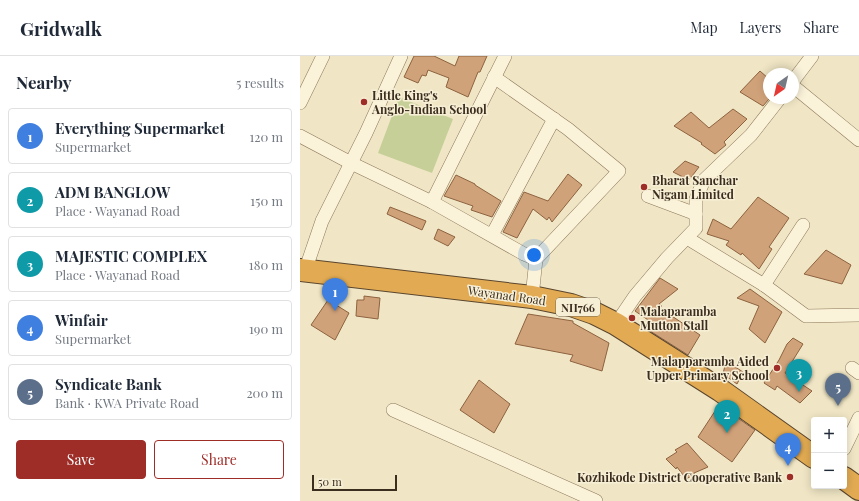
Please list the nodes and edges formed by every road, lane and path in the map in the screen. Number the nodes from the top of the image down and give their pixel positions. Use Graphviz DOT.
graph roads {
  1 [pos="323,56"];
  2 [pos="401,56"];
  3 [pos="505,56"];
  4 [pos="812,56"];
  5 [pos="799,73"];
  6 [pos="494,77"];
  7 [pos="799,91"];
  8 [pos="300,103"];
  9 [pos="775,104"];
  10 [pos="554,119"];
  11 [pos="300,136"];
  12 [pos="859,140"];
  13 [pos="351,163"];
  14 [pos="648,196"];
  15 [pos="432,202"];
  16 [pos="696,214"];
  17 [pos="803,225"];
  18 [pos="492,235"];
  19 [pos="687,238"];
  20 [pos="536,259"];
  21 [pos="302,270"];
  22 [pos="764,286"];
  23 [pos="532,297"];
  24 [pos="859,316"];
  25 [pos="616,324"];
  26 [pos="393,410"];
  27 [pos="859,418"];
  28 [pos="847,443"];
  29 [pos="811,454"];
  30 [pos="847,480"];
  31 [pos="859,489"];
  32 [pos="596,501"];
  1 -- 8 [label="street"];
  2 -- 13 [label="street"];
  3 -- 6 [label="street"];
  4 -- 5 [label="street"];
  6 -- 10 [label="street"];
  6 -- 15 [label="street"];
  7 -- 12 [label="street"];
  9 -- 16 [label="street"];
  10 -- 18 [label="street"];
  10 -- 20 [label="street"];
  11 -- 13 [label="street"];
  13 -- 15 [label="street"];
  13 -- 21 [label="street"];
  14 -- 16 [label="street"];
  15 -- 18 [label="street"];
  16 -- 19 [label="street"];
  17 -- 22 [label="street"];
  18 -- 20 [label="street"];
  19 -- 22 [label="street"];
  19 -- 25 [label="street"];
  20 -- 23 [label="street"];
  21 -- 23 [label="highway, Wayanad Road / NH766"];
  22 -- 24 [label="street"];
  23 -- 25 [label="highway, Wayanad Road / NH766"];
  25 -- 29 [label="highway, Wayanad Road / NH766"];
  26 -- 32 [label="street"];
  27 -- 28 [label="street"];
  30 -- 31 [label="highway"];
}
